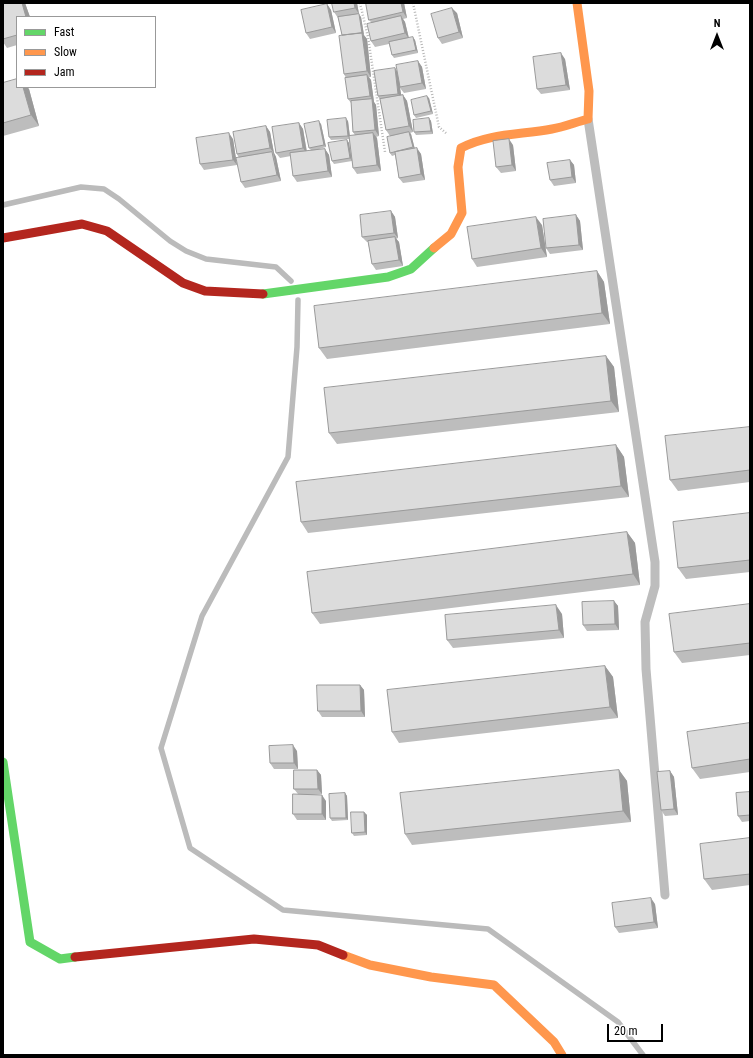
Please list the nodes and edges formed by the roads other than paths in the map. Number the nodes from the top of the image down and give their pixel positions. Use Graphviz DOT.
graph roads {
  1 [pos="577,3"];
  2 [pos="588,119"];
  3 [pos="3,238"];
  4 [pos="3,762"];
  5 [pos="664,895"];
  6 [pos="562,1055"];
  1 -- 2 [label="street"];
  2 -- 3 [label="street"];
  2 -- 5 [label="lane"];
  4 -- 6 [label="street"];
}
